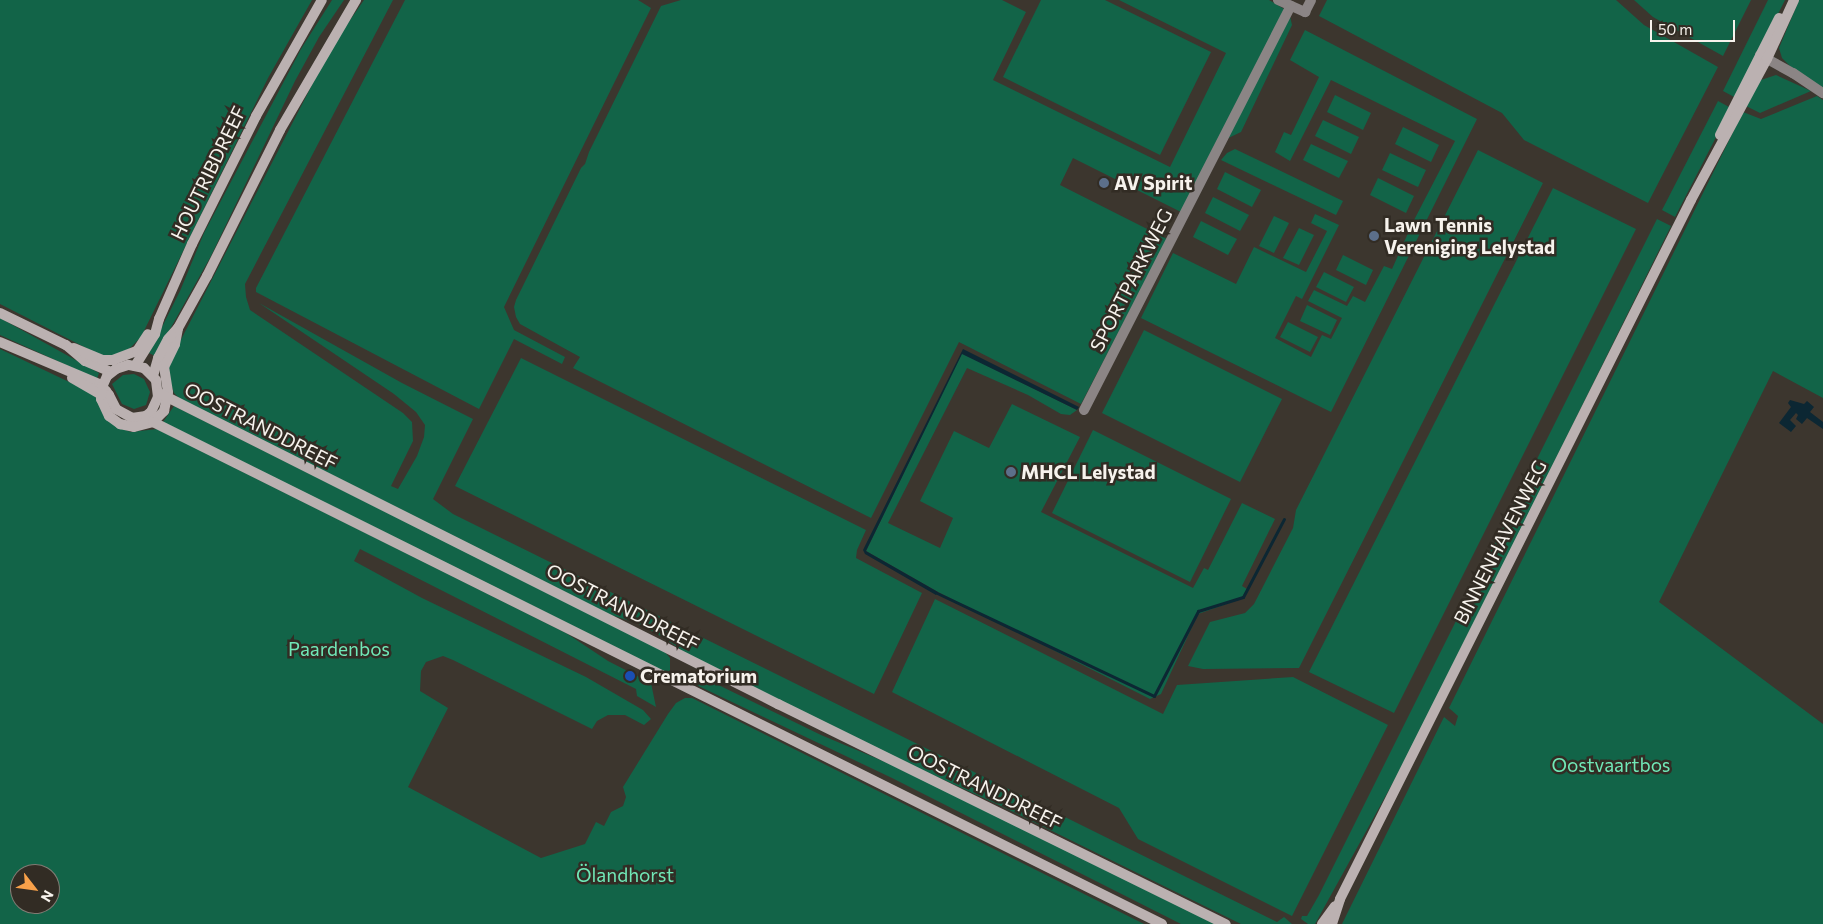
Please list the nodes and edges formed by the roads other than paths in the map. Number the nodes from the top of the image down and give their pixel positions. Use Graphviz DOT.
graph roads {
  1 [pos="322,0"];
  2 [pos="356,0"];
  3 [pos="1278,0"];
  4 [pos="1311,0"];
  5 [pos="1789,0"];
  6 [pos="1794,0"];
  7 [pos="1291,6"];
  8 [pos="1763,57"];
  9 [pos="1823,93"];
  10 [pos="0,313"];
  11 [pos="159,319"];
  12 [pos="178,328"];
  13 [pos="0,342"];
  14 [pos="66,345"];
  15 [pos="135,366"];
  16 [pos="112,372"];
  17 [pos="153,376"];
  18 [pos="101,391"];
  19 [pos="163,396"];
  20 [pos="1084,410"];
  21 [pos="153,422"];
  22 [pos="1340,899"];
  23 [pos="1162,924"];
  24 [pos="1226,924"];
  25 [pos="1322,924"];
  26 [pos="1332,924"];
  1 -- 11 [label="main road, HOUTRIBDREEF"];
  2 -- 12 [label="main road"];
  3 -- 7 [label="street"];
  4 -- 7 [label="street"];
  5 -- 8 [label="main road, BINNENHAVENWEG"];
  6 -- 8 [label="main road, BINNENHAVENWEG"];
  7 -- 20 [label="street, SPORTPARKWEG"];
  8 -- 9 [label="street"];
  8 -- 22 [label="main road, BINNENHAVENWEG"];
  10 -- 14 [label="main road"];
  11 -- 14 [label="main road"];
  11 -- 15 [label="main road, HOUTRIBDREEF"];
  12 -- 17 [label="main road"];
  12 -- 19 [label="main road"];
  13 -- 18 [label="main road"];
  14 -- 16 [label="main road"];
  15 -- 16 [label="main road"];
  15 -- 17 [label="main road"];
  16 -- 18 [label="main road"];
  17 -- 19 [label="main road"];
  18 -- 19 [label="main road"];
  18 -- 21 [label="main road"];
  19 -- 21 [label="main road"];
  19 -- 24 [label="main road, OOSTRANDDREEF"];
  21 -- 23 [label="main road"];
  22 -- 25 [label="main road, BINNENHAVENWEG"];
  22 -- 26 [label="main road, BINNENHAVENWEG"];
}
